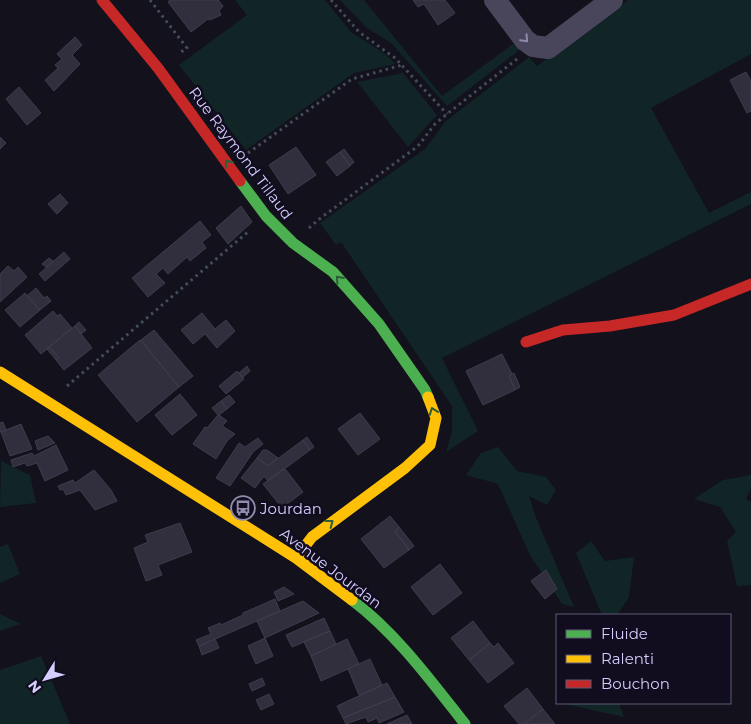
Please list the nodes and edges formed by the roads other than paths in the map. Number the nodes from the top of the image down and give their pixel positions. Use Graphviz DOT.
graph roads {
  1 [pos="102,0"];
  2 [pos="496,0"];
  3 [pos="612,0"];
  4 [pos="751,284"];
  5 [pos="526,342"];
  6 [pos="0,372"];
  7 [pos="296,558"];
  8 [pos="465,724"];
  7 -- 1 [label="street, Rue Raymond Tillaud, one-way"];
  2 -- 3 [label="street, one-way"];
  4 -- 5 [label="street"];
  6 -- 7 [label="street, Avenue Jourdan"];
  7 -- 8 [label="street, Avenue Jourdan"];
}
